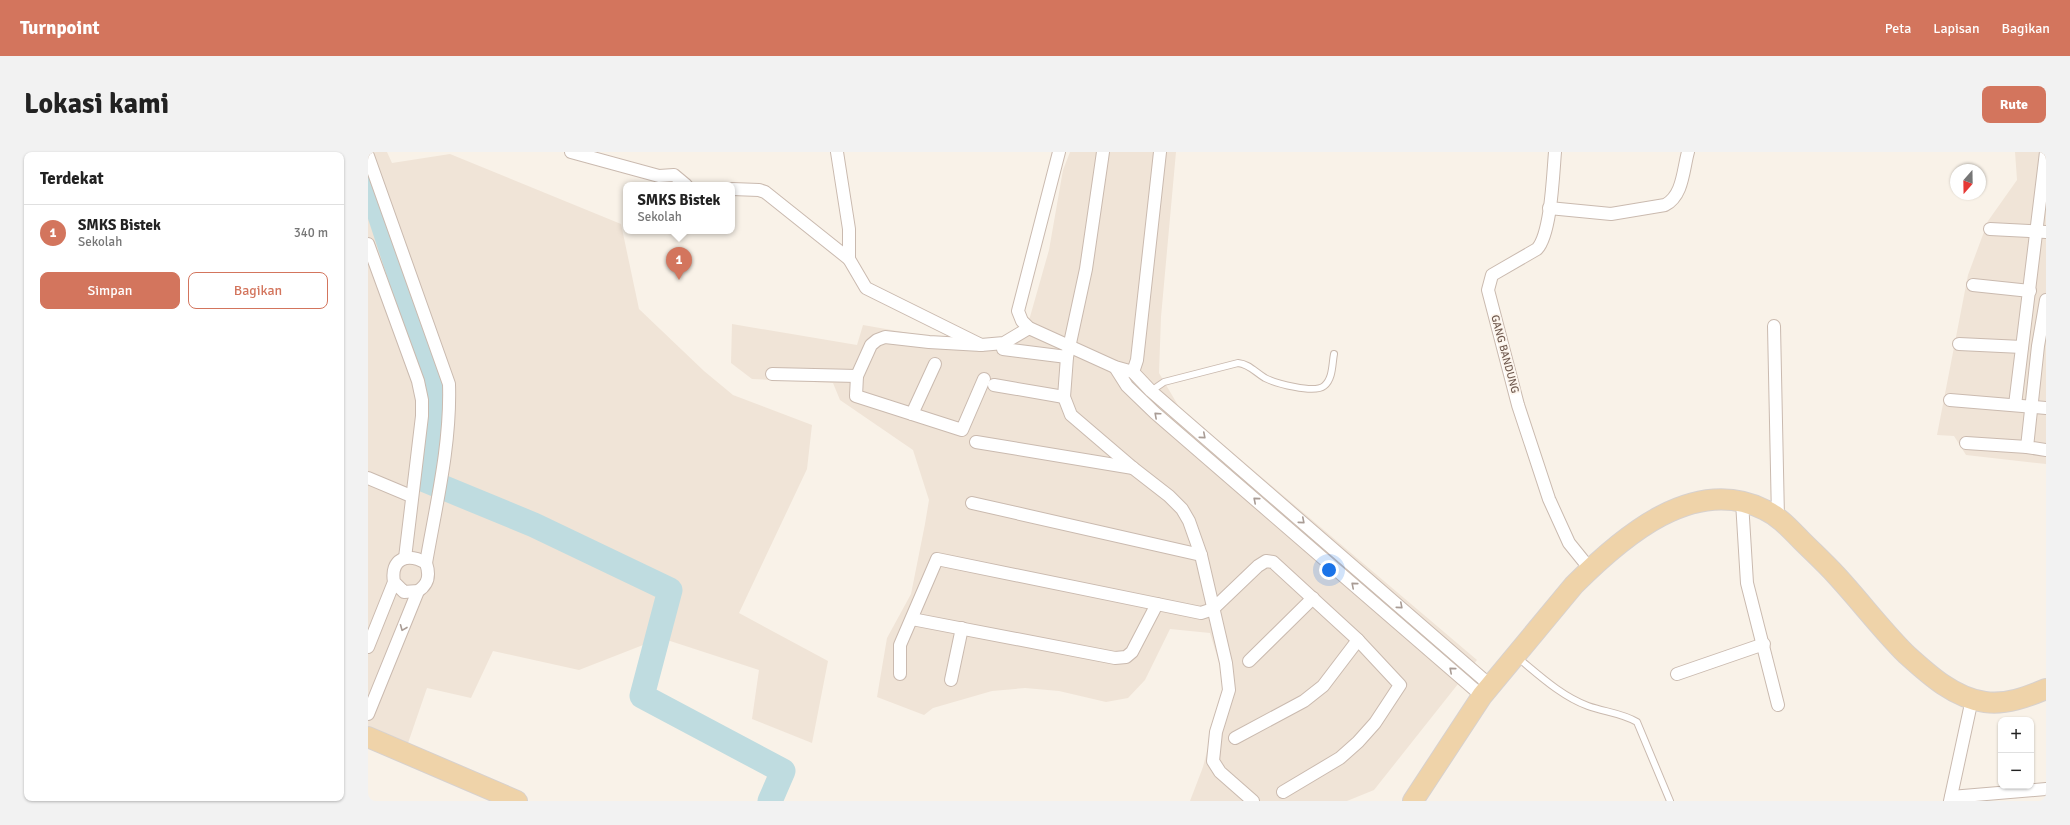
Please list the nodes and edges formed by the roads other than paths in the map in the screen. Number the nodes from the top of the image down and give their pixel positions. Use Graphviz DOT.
graph roads {
  1 [pos="571,152"];
  2 [pos="837,152"];
  3 [pos="1059,152"];
  4 [pos="1103,152"];
  5 [pos="1160,152"];
  6 [pos="1555,152"];
  7 [pos="1688,152"];
  8 [pos="2046,152"];
  9 [pos="368,156"];
  10 [pos="682,182"];
  11 [pos="735,189"];
  12 [pos="1549,208"];
  13 [pos="1990,229"];
  14 [pos="2042,232"];
  15 [pos="369,251"];
  16 [pos="849,259"];
  17 [pos="1973,285"];
  18 [pos="2030,291"];
  19 [pos="2046,300"];
  20 [pos="1774,326"];
  21 [pos="1029,328"];
  22 [pos="1959,344"];
  23 [pos="981,345"];
  24 [pos="2022,347"];
  25 [pos="2042,347"];
  26 [pos="1003,349"];
  27 [pos="1069,352"];
  28 [pos="1334,354"];
  29 [pos="935,364"];
  30 [pos="1115,367"];
  31 [pos="1133,372"];
  32 [pos="772,374"];
  33 [pos="857,376"];
  34 [pos="1151,391"];
  35 [pos="1064,397"];
  36 [pos="1950,400"];
  37 [pos="2015,405"];
  38 [pos="2030,406"];
  39 [pos="2046,408"];
  40 [pos="912,414"];
  41 [pos="976,442"];
  42 [pos="1966,443"];
  43 [pos="2027,447"];
  44 [pos="2046,450"];
  45 [pos="1133,468"];
  46 [pos="368,478"];
  47 [pos="411,496"];
  48 [pos="1742,502"];
  49 [pos="972,503"];
  50 [pos="1778,518"];
  51 [pos="1201,555"];
  52 [pos="405,558"];
  53 [pos="426,564"];
  54 [pos="1590,569"];
  55 [pos="394,582"];
  56 [pos="418,592"];
  57 [pos="1313,598"];
  58 [pos="1157,604"];
  59 [pos="1213,609"];
  60 [pos="912,618"];
  61 [pos="962,628"];
  62 [pos="1358,640"];
  63 [pos="1764,644"];
  64 [pos="368,647"];
  65 [pos="1516,657"];
  66 [pos="1249,661"];
  67 [pos="900,674"];
  68 [pos="1677,674"];
  69 [pos="951,680"];
  70 [pos="2046,689"];
  71 [pos="1487,691"];
  72 [pos="1972,699"];
  73 [pos="1778,705"];
  74 [pos="368,714"];
  75 [pos="368,737"];
  76 [pos="1235,738"];
  77 [pos="2046,789"];
  78 [pos="1283,792"];
  79 [pos="1950,799"];
  80 [pos="517,801"];
  81 [pos="1253,801"];
  82 [pos="1413,801"];
  83 [pos="1670,801"];
  1 -- 10 [label="street"];
  2 -- 16 [label="street"];
  3 -- 21 [label="street"];
  4 -- 27 [label="street"];
  5 -- 31 [label="street"];
  6 -- 12 [label="street, GANG BANDUNG"];
  7 -- 12 [label="street"];
  8 -- 14 [label="street"];
  9 -- 53 [label="street"];
  11 -- 16 [label="street"];
  12 -- 54 [label="street, GANG BANDUNG"];
  13 -- 14 [label="street"];
  14 -- 18 [label="street"];
  15 -- 47 [label="street"];
  16 -- 23 [label="street"];
  17 -- 18 [label="street"];
  18 -- 24 [label="street"];
  19 -- 25 [label="street"];
  20 -- 50 [label="street"];
  21 -- 23 [label="street"];
  21 -- 27 [label="street"];
  22 -- 24 [label="street"];
  23 -- 33 [label="street"];
  24 -- 37 [label="street"];
  25 -- 38 [label="street"];
  26 -- 27 [label="street"];
  27 -- 30 [label="street"];
  27 -- 35 [label="street"];
  28 -- 34 [label="lane"];
  29 -- 40 [label="street"];
  30 -- 31 [label="street"];
  71 -- 30 [label="street, one-way"];
  31 -- 34 [label="street"];
  32 -- 33 [label="street"];
  33 -- 40 [label="street"];
  34 -- 71 [label="street, one-way"];
  35 -- 40 [label="street"];
  35 -- 45 [label="street"];
  36 -- 37 [label="street"];
  37 -- 38 [label="street"];
  38 -- 39 [label="street"];
  38 -- 43 [label="street"];
  41 -- 45 [label="street"];
  42 -- 43 [label="street"];
  43 -- 44 [label="street"];
  45 -- 51 [label="street"];
  46 -- 47 [label="street"];
  47 -- 52 [label="street"];
  48 -- 50 [label="main road"];
  48 -- 54 [label="main road"];
  48 -- 63 [label="street"];
  49 -- 51 [label="street"];
  50 -- 72 [label="main road"];
  51 -- 59 [label="street"];
  52 -- 53 [label="street"];
  52 -- 55 [label="street"];
  53 -- 56 [label="street"];
  54 -- 65 [label="main road"];
  55 -- 56 [label="street"];
  55 -- 64 [label="street"];
  56 -- 74 [label="street, one-way"];
  57 -- 59 [label="street"];
  57 -- 62 [label="street"];
  57 -- 66 [label="street"];
  58 -- 59 [label="street"];
  58 -- 60 [label="street"];
  58 -- 61 [label="street"];
  59 -- 81 [label="street"];
  60 -- 61 [label="street"];
  60 -- 67 [label="street"];
  61 -- 69 [label="street"];
  62 -- 76 [label="street"];
  62 -- 78 [label="street"];
  63 -- 68 [label="street"];
  63 -- 73 [label="street"];
  65 -- 71 [label="main road"];
  65 -- 83 [label="lane"];
  70 -- 72 [label="main road"];
  71 -- 82 [label="main road"];
  72 -- 79 [label="street"];
  75 -- 80 [label="main road"];
  77 -- 79 [label="street"];
}
